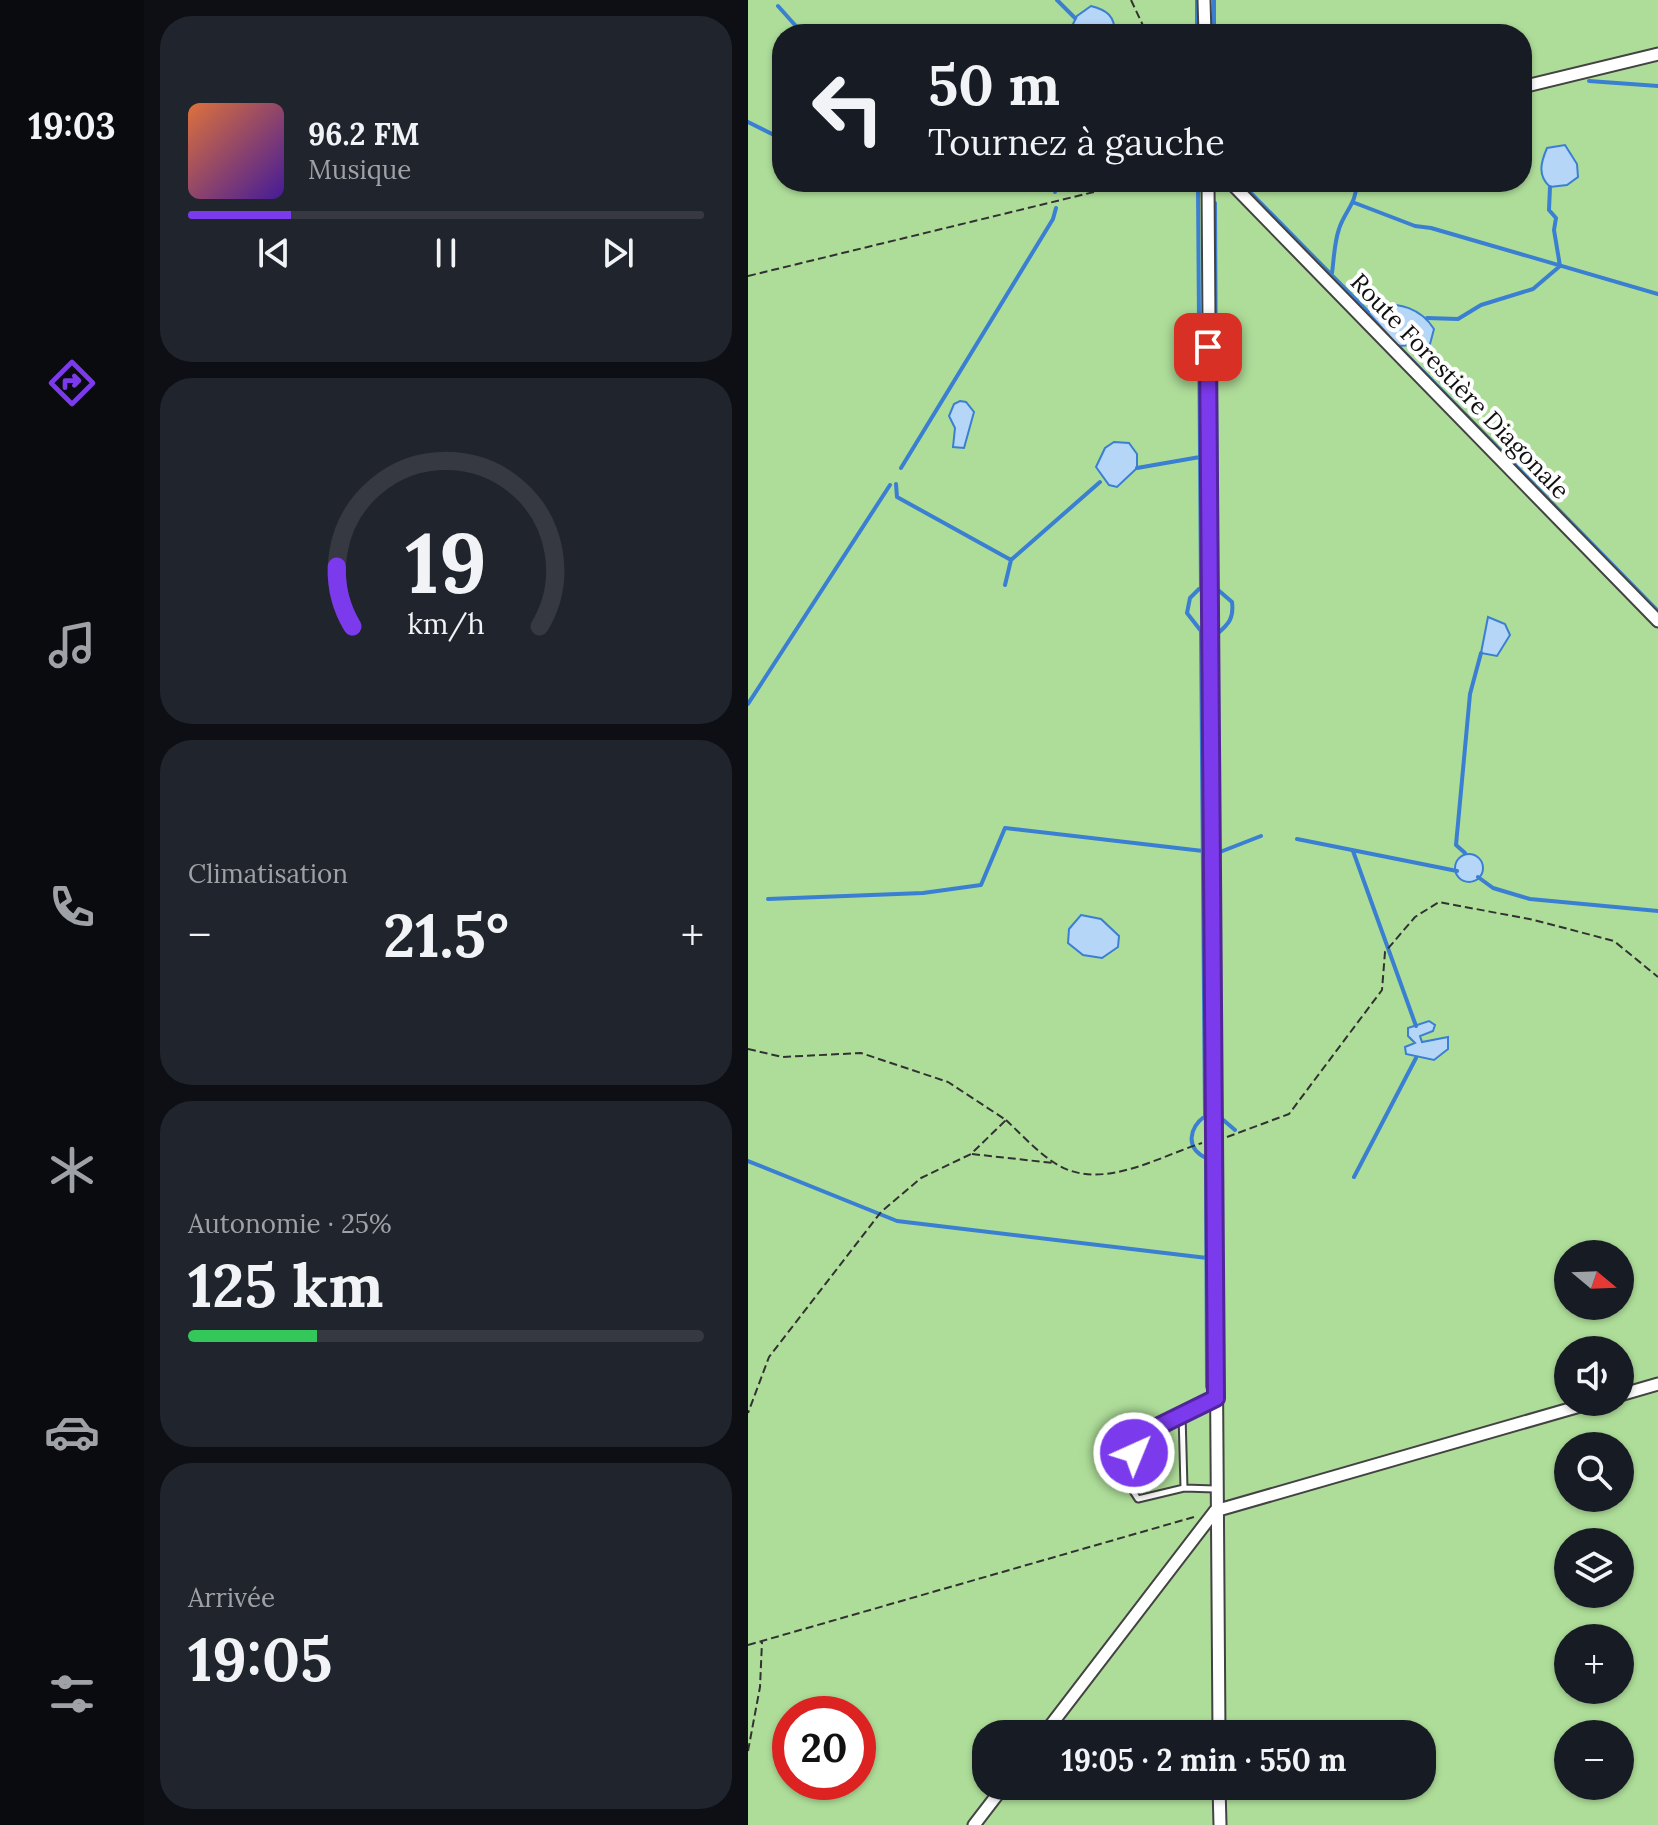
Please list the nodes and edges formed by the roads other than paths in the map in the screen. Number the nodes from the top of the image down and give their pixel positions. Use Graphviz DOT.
graph roads {
  1 [pos="1204,0"];
  2 [pos="1205,24"];
  3 [pos="1658,54"];
  4 [pos="1532,85"];
  5 [pos="1208,192"];
  6 [pos="1240,192"];
  7 [pos="1658,621"];
  8 [pos="1658,1384"];
  9 [pos="1634,1391"];
  10 [pos="1216,1398"];
  11 [pos="1182,1414"];
  12 [pos="1554,1414"];
  13 [pos="1184,1488"];
  14 [pos="1216,1489"];
  15 [pos="1215,1511"];
  16 [pos="1055,1720"];
  17 [pos="1219,1720"];
  18 [pos="993,1800"];
  19 [pos="1219,1800"];
  20 [pos="974,1825"];
  21 [pos="1220,1825"];
  1 -- 2 [label="street"];
  3 -- 4 [label="street"];
  5 -- 10 [label="street"];
  6 -- 7 [label="street, Route Forestière Diagonale"];
  8 -- 9 [label="street"];
  10 -- 11 [label="lane"];
  10 -- 14 [label="street"];
  11 -- 13 [label="lane"];
  11 -- 13 [label="lane"];
  12 -- 15 [label="street"];
  13 -- 14 [label="lane"];
  14 -- 15 [label="street"];
  15 -- 16 [label="street"];
  15 -- 17 [label="street"];
  18 -- 20 [label="street"];
  19 -- 21 [label="street"];
}
